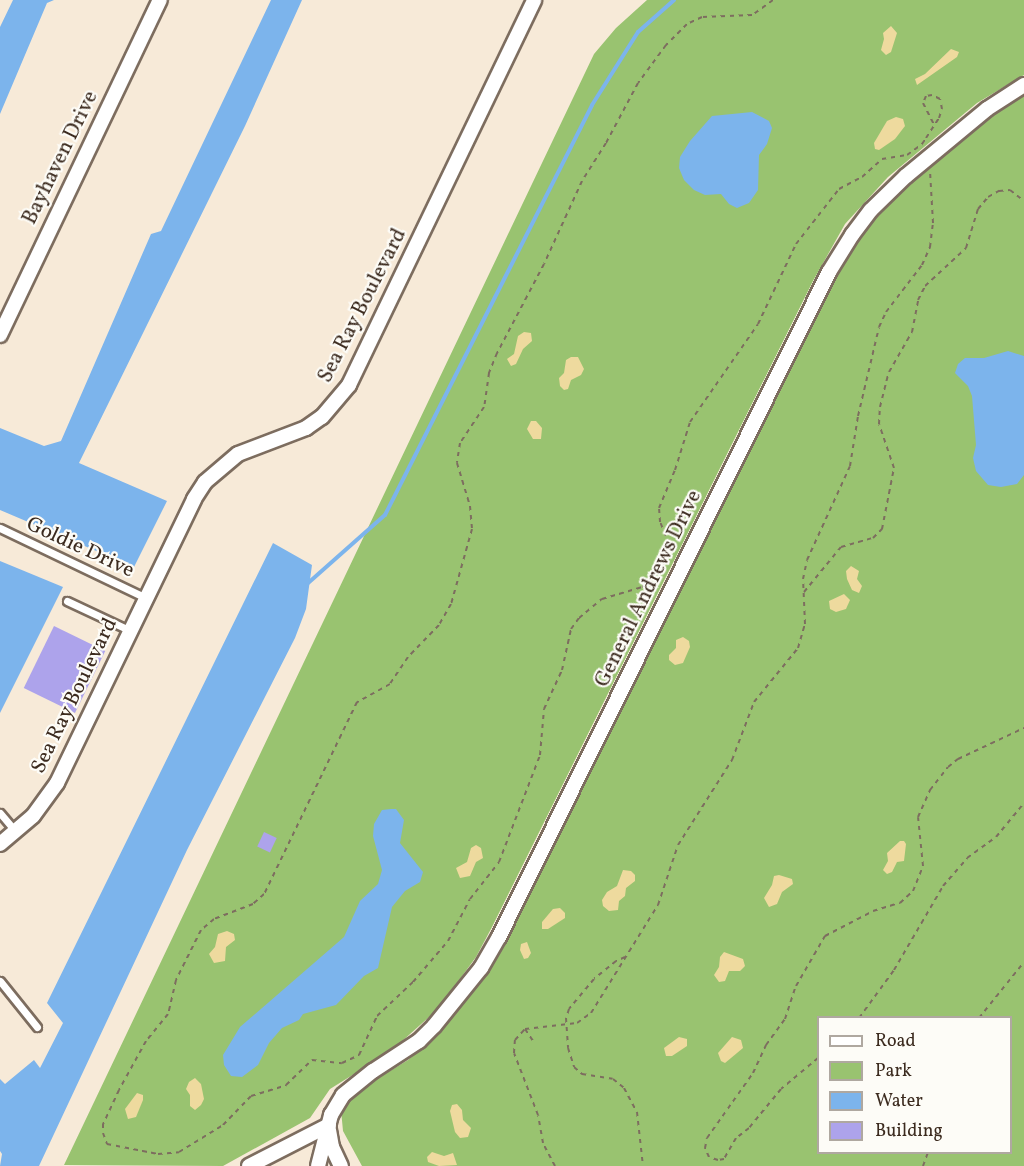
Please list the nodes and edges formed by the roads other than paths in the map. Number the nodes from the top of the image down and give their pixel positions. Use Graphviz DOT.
graph roads {
  1 [pos="160,0"];
  2 [pos="534,0"];
  3 [pos="1024,85"];
  4 [pos="0,335"];
  5 [pos="0,528"];
  6 [pos="146,598"];
  7 [pos="67,601"];
  8 [pos="130,631"];
  9 [pos="0,813"];
  10 [pos="15,831"];
  11 [pos="0,844"];
  12 [pos="0,981"];
  13 [pos="37,1027"];
  14 [pos="329,1125"];
  15 [pos="249,1166"];
  16 [pos="318,1166"];
  17 [pos="341,1166"];
  1 -- 4 [label="street, Bayhaven Drive"];
  2 -- 6 [label="street, Sea Ray Boulevard"];
  3 -- 14 [label="street, General Andrews Drive"];
  5 -- 6 [label="lane, Goldie Drive"];
  6 -- 8 [label="street, Sea Ray Boulevard"];
  7 -- 8 [label="lane"];
  8 -- 10 [label="street, Sea Ray Boulevard"];
  9 -- 10 [label="lane"];
  10 -- 11 [label="street, Sea Ray Boulevard"];
  12 -- 13 [label="lane"];
  14 -- 15 [label="street"];
  14 -- 16 [label="street, General Andrews Drive"];
  14 -- 17 [label="street"];
}
